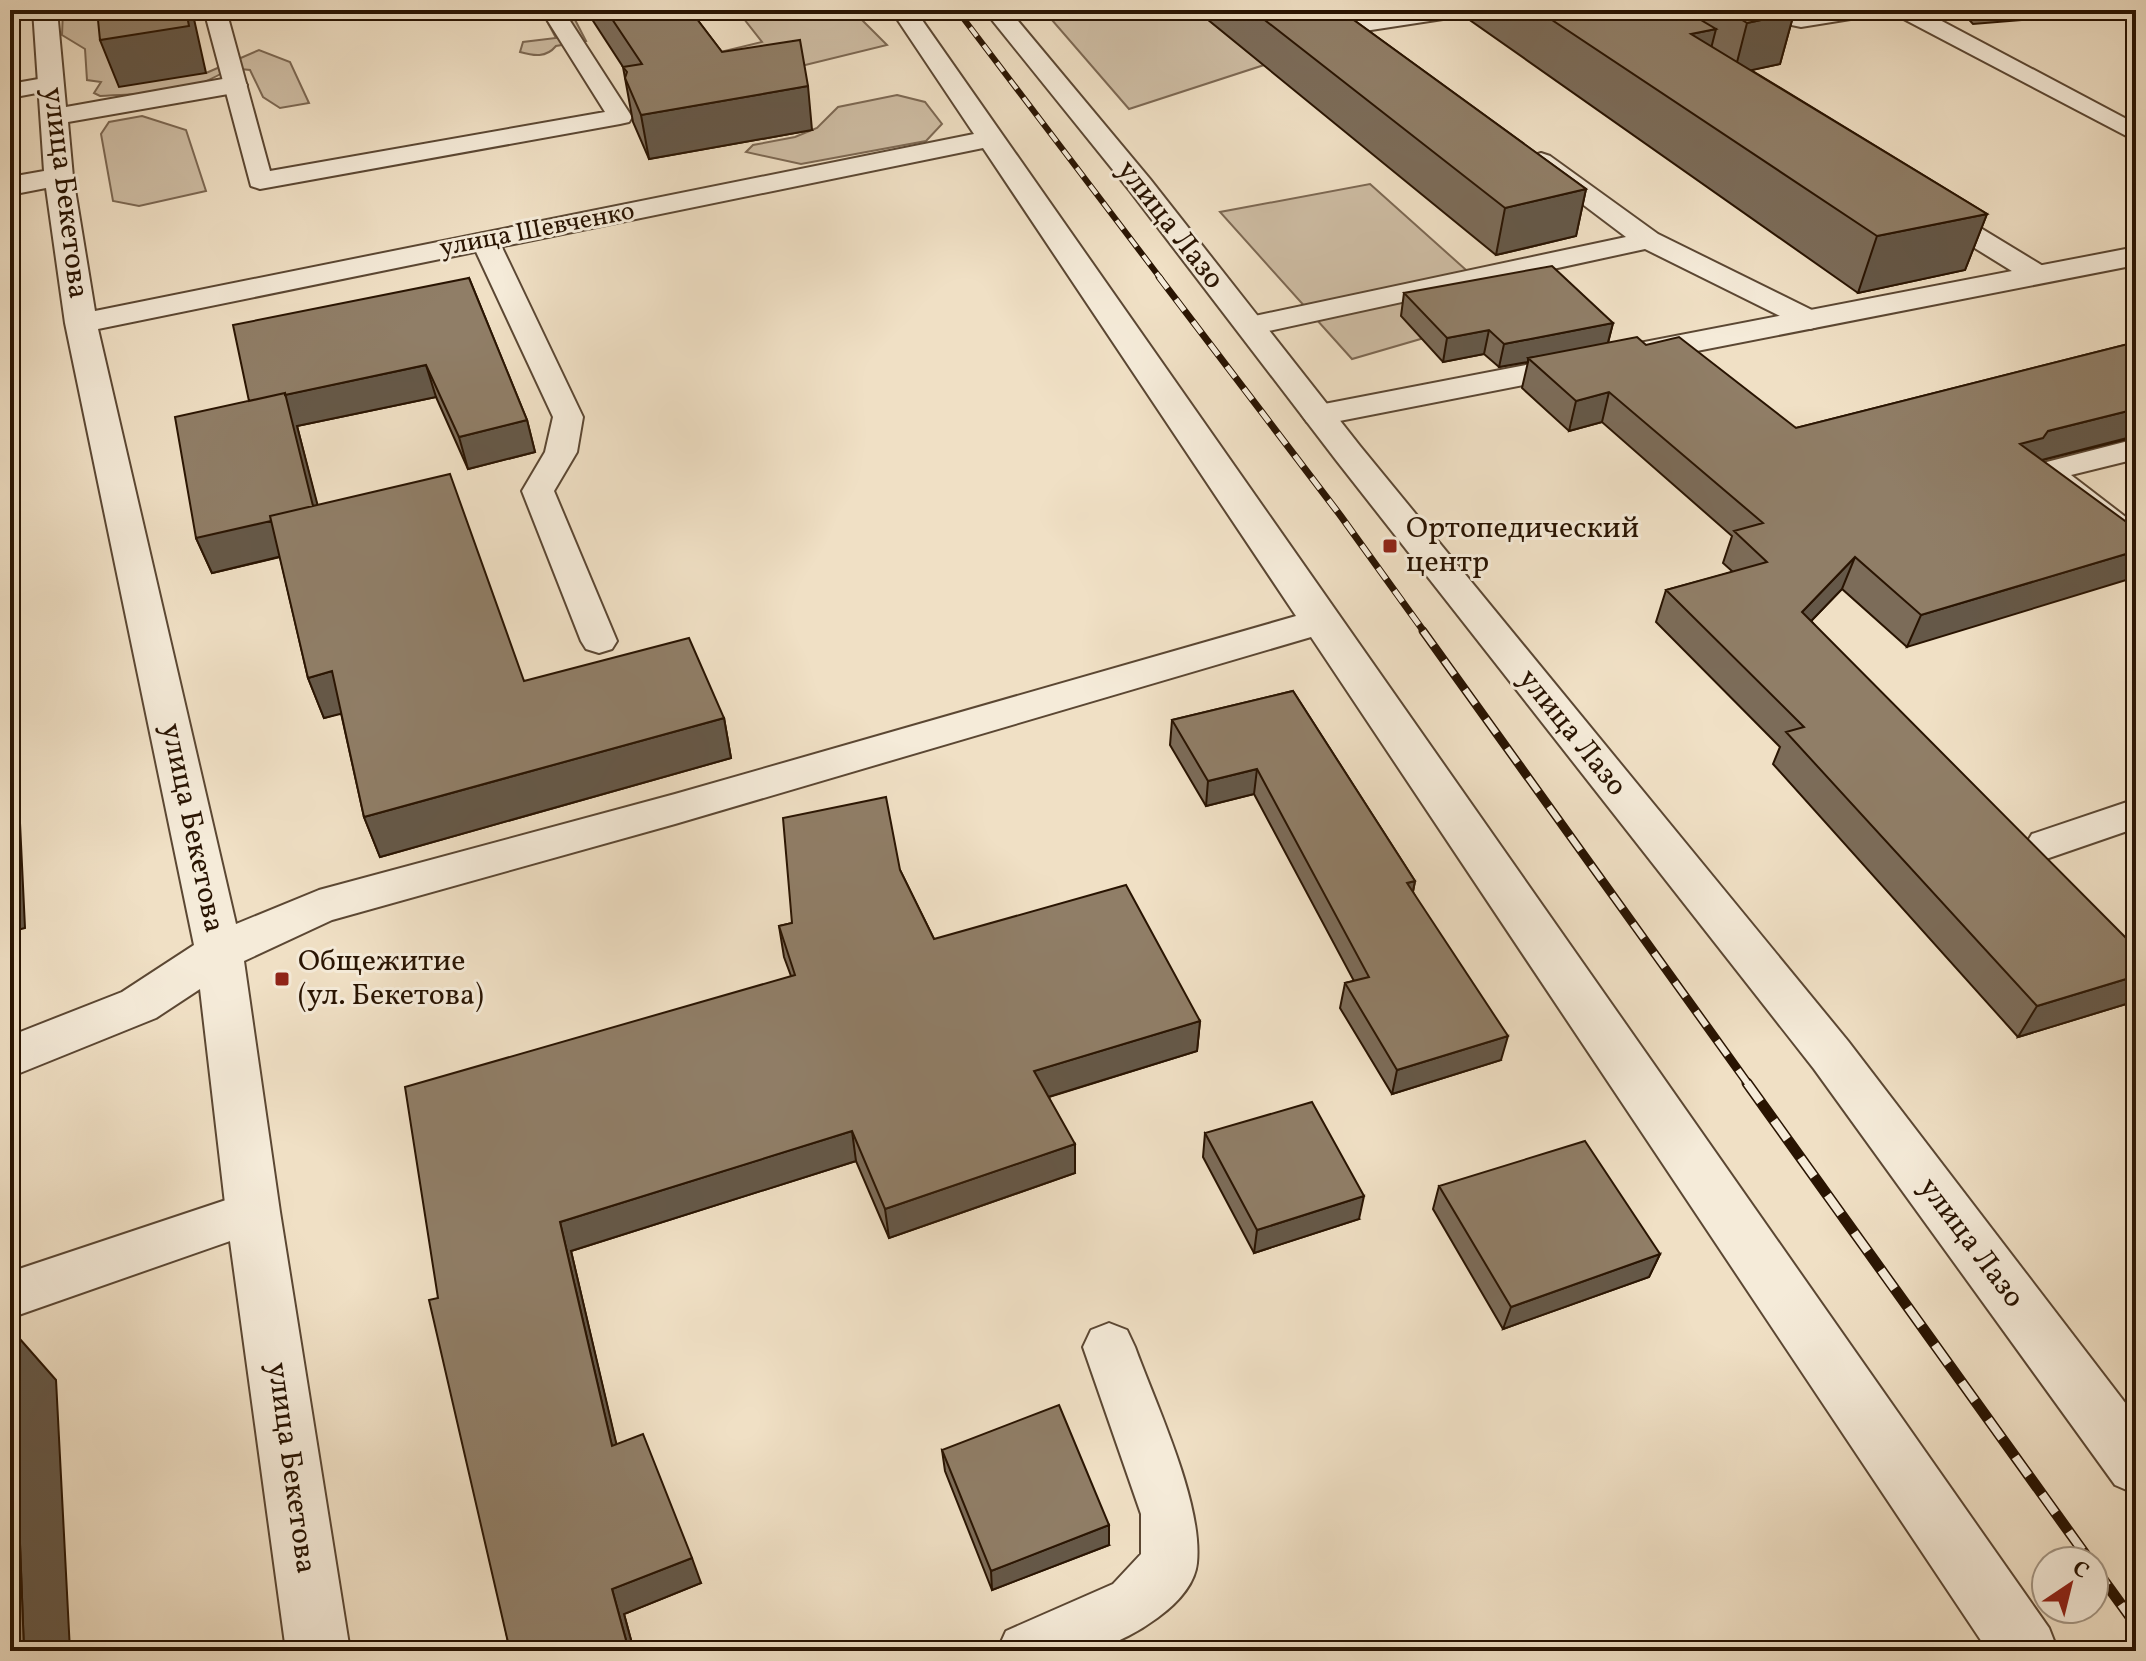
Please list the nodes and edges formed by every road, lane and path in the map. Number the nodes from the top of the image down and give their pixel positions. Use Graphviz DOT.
graph roads {
  1 [pos="45,10"];
  2 [pos="215,10"];
  3 [pos="552,10"];
  4 [pos="903,10"];
  5 [pos="996,10"];
  6 [pos="1456,10"];
  7 [pos="1751,10"];
  8 [pos="1863,10"];
  9 [pos="1904,10"];
  10 [pos="1349,17"];
  11 [pos="1383,44"];
  12 [pos="234,85"];
  13 [pos="38,97"];
  14 [pos="2136,134"];
  15 [pos="993,138"];
  16 [pos="1522,147"];
  17 [pos="59,177"];
  18 [pos="10,186"];
  19 [pos="1917,201"];
  20 [pos="1648,240"];
  21 [pos="485,241"];
  22 [pos="2136,256"];
  23 [pos="2038,275"];
  24 [pos="1810,320"];
  25 [pos="81,323"];
  26 [pos="1250,326"];
  27 [pos="1319,415"];
  28 [pos="2136,449"];
  29 [pos="2136,541"];
  30 [pos="1323,621"];
  31 [pos="599,641"];
  32 [pos="2136,813"];
  33 [pos="2046,844"];
  34 [pos="219,952"];
  35 [pos="10,1057"];
  36 [pos="253,1212"];
  37 [pos="10,1295"];
  38 [pos="1109,1347"];
  39 [pos="2136,1465"];
  40 [pos="318,1651"];
  41 [pos="1026,1651"];
  42 [pos="2026,1651"];
  1 -- 13 [label="street, улица Бекетова"];
  2 -- 12 [label="lane"];
  3 -- 12 [label="lane"];
  4 -- 15 [label="street"];
  5 -- 26 [label="street, улица Лазо"];
  6 -- 10 [label="lane"];
  7 -- 8 [label="lane"];
  9 -- 14 [label="lane"];
  10 -- 11 [label="lane"];
  12 -- 13 [label="street"];
  13 -- 17 [label="street, улица Бекетова"];
  15 -- 21 [label="street, улица Шевченко"];
  15 -- 30 [label="street"];
  16 -- 20 [label="lane"];
  17 -- 18 [label="street"];
  17 -- 25 [label="street, улица Бекетова"];
  19 -- 23 [label="lane"];
  20 -- 24 [label="lane"];
  20 -- 26 [label="lane"];
  21 -- 25 [label="street, улица Шевченко"];
  21 -- 31 [label="lane"];
  22 -- 23 [label="street"];
  23 -- 24 [label="street"];
  24 -- 27 [label="street"];
  25 -- 34 [label="street, улица Бекетова"];
  26 -- 27 [label="street, улица Лазо"];
  27 -- 39 [label="street, улица Лазо"];
  28 -- 29 [label="lane"];
  30 -- 34 [label="street"];
  30 -- 42 [label="street"];
  32 -- 33 [label="lane"];
  34 -- 35 [label="street"];
  34 -- 36 [label="street, улица Бекетова"];
  36 -- 37 [label="lane"];
  36 -- 40 [label="street, улица Бекетова"];
  38 -- 41 [label="lane"];
}
